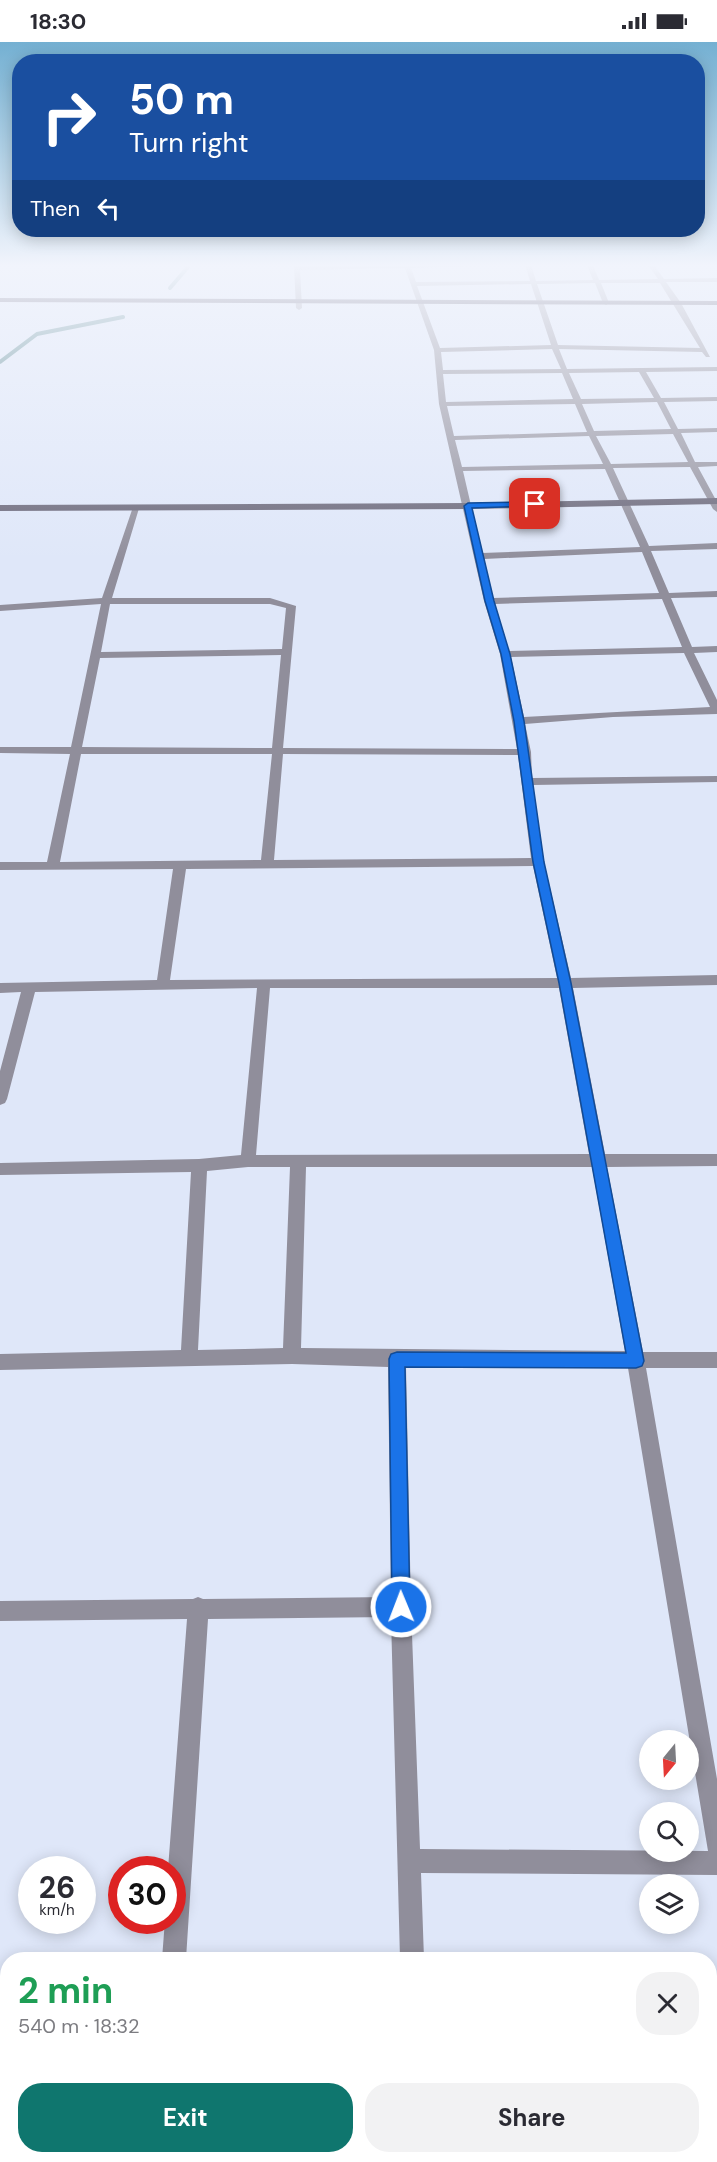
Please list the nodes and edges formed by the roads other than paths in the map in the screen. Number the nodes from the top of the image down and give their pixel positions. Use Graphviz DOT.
graph roads {
  1 [pos="439,364"];
  2 [pos="562,364"];
  3 [pos="641,369"];
  4 [pos="565,370"];
  5 [pos="716,370"];
  6 [pos="440,372"];
  7 [pos="660,399"];
  8 [pos="717,399"];
  9 [pos="578,400"];
  10 [pos="443,404"];
  11 [pos="717,430"];
  12 [pos="674,431"];
  13 [pos="591,433"];
  14 [pos="452,438"];
  15 [pos="693,464"];
  16 [pos="717,464"];
  17 [pos="609,466"];
  18 [pos="460,469"];
  19 [pos="626,502"];
  20 [pos="715,503"];
  21 [pos="468,506"];
  22 [pos="137,507"];
  23 [pos="0,508"];
  24 [pos="717,546"];
  25 [pos="644,549"];
  26 [pos="480,556"];
  27 [pos="665,594"];
  28 [pos="717,594"];
  29 [pos="106,601"];
  30 [pos="489,601"];
  31 [pos="0,608"];
  32 [pos="717,649"];
  33 [pos="688,650"];
  34 [pos="286,652"];
  35 [pos="506,654"];
  36 [pos="96,655"];
  37 [pos="717,710"];
  38 [pos="519,721"];
  39 [pos="0,750"];
  40 [pos="74,750"];
  41 [pos="278,751"];
  42 [pos="525,752"];
  43 [pos="717,779"];
  44 [pos="529,782"];
  45 [pos="538,862"];
  46 [pos="267,864"];
  47 [pos="53,865"];
  48 [pos="0,866"];
  49 [pos="180,866"];
  50 [pos="717,980"];
  51 [pos="264,983"];
  52 [pos="565,983"];
  53 [pos="163,984"];
  54 [pos="0,988"];
  55 [pos="29,989"];
  56 [pos="0,1099"];
  57 [pos="598,1159"];
  58 [pos="717,1160"];
  59 [pos="248,1161"];
  60 [pos="298,1162"];
  61 [pos="199,1165"];
  62 [pos="0,1168"];
  63 [pos="292,1356"];
  64 [pos="189,1357"];
  65 [pos="397,1359"];
  66 [pos="717,1360"];
  67 [pos="636,1361"];
  68 [pos="0,1362"];
  69 [pos="198,1607"];
  70 [pos="401,1607"];
  71 [pos="0,1611"];
  72 [pos="717,1846"];
  73 [pos="409,1861"];
  74 [pos="717,1863"];
  75 [pos="174,1952"];
  76 [pos="412,1952"];
  1 -- 6 [label="street"];
  2 -- 4 [label="street"];
  3 -- 4 [label="street"];
  3 -- 5 [label="street"];
  3 -- 7 [label="street"];
  4 -- 6 [label="street"];
  4 -- 9 [label="street"];
  6 -- 10 [label="street"];
  7 -- 8 [label="street"];
  7 -- 9 [label="street"];
  7 -- 12 [label="street"];
  9 -- 10 [label="street"];
  9 -- 13 [label="street"];
  10 -- 14 [label="street"];
  11 -- 12 [label="street"];
  12 -- 13 [label="street"];
  12 -- 15 [label="street"];
  13 -- 14 [label="street"];
  13 -- 17 [label="street"];
  14 -- 18 [label="street"];
  15 -- 16 [label="street"];
  15 -- 17 [label="street"];
  15 -- 20 [label="street"];
  17 -- 18 [label="street"];
  17 -- 19 [label="street"];
  18 -- 21 [label="street"];
  19 -- 20 [label="street"];
  19 -- 21 [label="street"];
  19 -- 25 [label="street"];
  21 -- 22 [label="street"];
  21 -- 26 [label="street"];
  22 -- 23 [label="street"];
  22 -- 29 [label="street"];
  24 -- 25 [label="street"];
  25 -- 26 [label="street"];
  25 -- 27 [label="street"];
  26 -- 30 [label="street"];
  27 -- 28 [label="street"];
  27 -- 30 [label="street"];
  27 -- 33 [label="street"];
  29 -- 31 [label="street"];
  29 -- 34 [label="street"];
  29 -- 36 [label="street"];
  30 -- 35 [label="street"];
  32 -- 33 [label="street"];
  33 -- 35 [label="street"];
  33 -- 37 [label="street"];
  34 -- 36 [label="street"];
  34 -- 41 [label="street"];
  35 -- 38 [label="street"];
  36 -- 40 [label="street"];
  37 -- 38 [label="street"];
  38 -- 42 [label="street"];
  39 -- 40 [label="street"];
  40 -- 41 [label="street"];
  40 -- 47 [label="street"];
  41 -- 42 [label="street"];
  41 -- 46 [label="street"];
  42 -- 44 [label="street"];
  43 -- 44 [label="street"];
  44 -- 45 [label="street"];
  45 -- 46 [label="street"];
  45 -- 52 [label="street"];
  46 -- 49 [label="street"];
  47 -- 48 [label="street"];
  47 -- 49 [label="street"];
  49 -- 53 [label="street"];
  50 -- 52 [label="street"];
  51 -- 52 [label="street"];
  51 -- 53 [label="street"];
  51 -- 59 [label="street"];
  52 -- 57 [label="street"];
  53 -- 55 [label="street"];
  54 -- 55 [label="street"];
  55 -- 56 [label="street"];
  57 -- 58 [label="street"];
  57 -- 60 [label="street"];
  57 -- 67 [label="street"];
  59 -- 60 [label="street"];
  59 -- 61 [label="street"];
  60 -- 63 [label="street"];
  61 -- 62 [label="street"];
  61 -- 64 [label="street"];
  63 -- 64 [label="street"];
  63 -- 65 [label="street"];
  64 -- 68 [label="street"];
  65 -- 67 [label="street"];
  65 -- 70 [label="street"];
  66 -- 67 [label="street"];
  67 -- 72 [label="street"];
  69 -- 70 [label="street"];
  69 -- 71 [label="street"];
  69 -- 75 [label="street"];
  70 -- 73 [label="street"];
  73 -- 74 [label="street"];
  73 -- 76 [label="street"];
}
